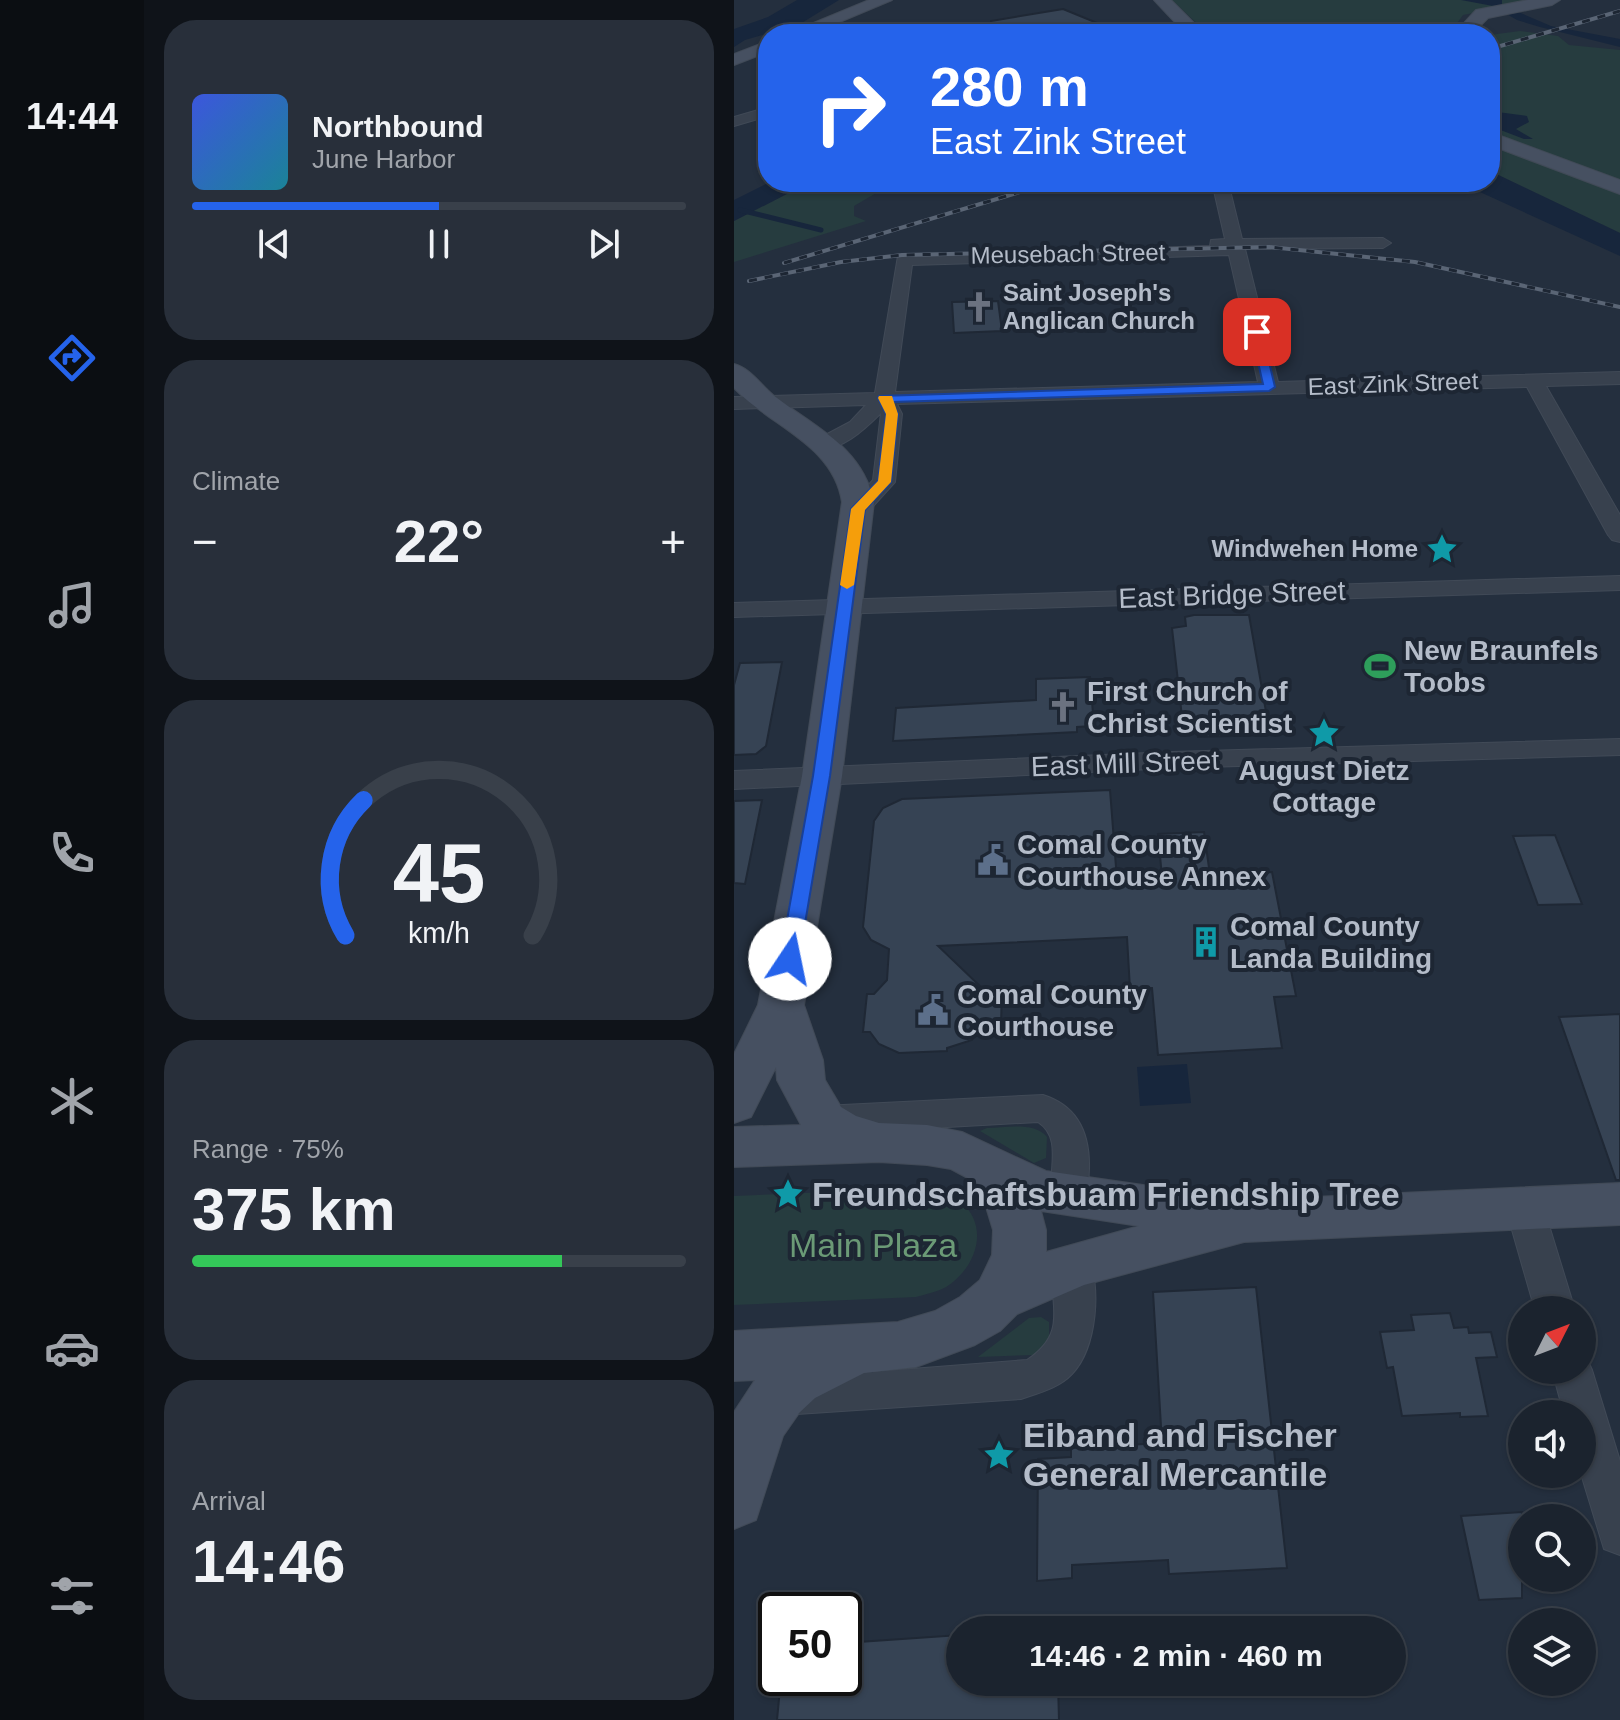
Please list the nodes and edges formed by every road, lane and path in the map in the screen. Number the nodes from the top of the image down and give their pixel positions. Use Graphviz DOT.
graph roads {
  1 [pos="884,0"];
  2 [pos="1162,0"];
  3 [pos="1552,0"];
  4 [pos="822,24"];
  5 [pos="1186,24"];
  6 [pos="1472,24"];
  7 [pos="758,50"];
  8 [pos="734,60"];
  9 [pos="758,114"];
  10 [pos="734,122"];
  11 [pos="1500,142"];
  12 [pos="1620,187"];
  13 [pos="1223,192"];
  14 [pos="1383,243"];
  15 [pos="1082,246"];
  16 [pos="1236,247"];
  17 [pos="734,372"];
  18 [pos="1620,378"];
  19 [pos="1533,380"];
  20 [pos="1269,387"];
  21 [pos="884,398"];
  22 [pos="764,402"];
  23 [pos="734,403"];
  24 [pos="823,444"];
  25 [pos="858,509"];
  26 [pos="1620,535"];
  27 [pos="1620,583"];
  28 [pos="844,606"];
  29 [pos="734,610"];
  30 [pos="1620,747"];
  31 [pos="822,776"];
  32 [pos="734,780"];
  33 [pos="781,1005"];
  34 [pos="734,1104"];
  35 [pos="823,1120"];
  36 [pos="879,1142"];
  37 [pos="734,1147"];
  38 [pos="999,1172"];
  39 [pos="1069,1196"];
  40 [pos="1620,1204"];
  41 [pos="1525,1209"];
  42 [pos="1247,1221"];
  43 [pos="1073,1265"];
  44 [pos="1003,1296"];
  45 [pos="1551,1296"];
  46 [pos="884,1347"];
  47 [pos="734,1356"];
  48 [pos="1576,1384"];
  49 [pos="772,1398"];
  50 [pos="734,1500"];
  51 [pos="1620,1534"];
  1 -- 4 [label="main road"];
  2 -- 5 [label="main road"];
  3 -- 6 [label="main road"];
  7 -- 8 [label="main road"];
  9 -- 10 [label="street"];
  11 -- 12 [label="main road"];
  13 -- 16 [label="street"];
  14 -- 16 [label="street, Meusebach Street"];
  15 -- 16 [label="street, Meusebach Street"];
  16 -- 20 [label="street"];
  16 -- 21 [label="street, Meusebach Street"];
  17 -- 22 [label="main road"];
  18 -- 19 [label="street, East Zink Street"];
  19 -- 20 [label="street, East Zink Street"];
  19 -- 26 [label="street"];
  20 -- 21 [label="street, East Zink Street"];
  21 -- 22 [label="street, East Zink Street"];
  21 -- 24 [label="street"];
  21 -- 25 [label="street"];
  22 -- 23 [label="street, East Zink Street"];
  22 -- 24 [label="main road"];
  24 -- 25 [label="main road"];
  25 -- 28 [label="main road"];
  27 -- 28 [label="street, East Bridge Street"];
  28 -- 29 [label="street, East Bridge Street"];
  28 -- 31 [label="main road"];
  30 -- 31 [label="street, East Mill Street"];
  31 -- 32 [label="street, East Mill Street"];
  31 -- 33 [label="main road"];
  33 -- 34 [label="main road"];
  33 -- 35 [label="main road"];
  35 -- 36 [label="main road"];
  35 -- 39 [label="street"];
  36 -- 37 [label="main road"];
  36 -- 38 [label="main road"];
  38 -- 39 [label="main road"];
  38 -- 44 [label="main road"];
  39 -- 42 [label="main road"];
  40 -- 41 [label="main road"];
  41 -- 42 [label="main road"];
  41 -- 45 [label="street"];
  42 -- 43 [label="main road"];
  43 -- 44 [label="main road"];
  43 -- 49 [label="street"];
  44 -- 46 [label="main road"];
  46 -- 47 [label="main road"];
  46 -- 49 [label="main road"];
  48 -- 51 [label="street"];
  49 -- 50 [label="main road"];
}
